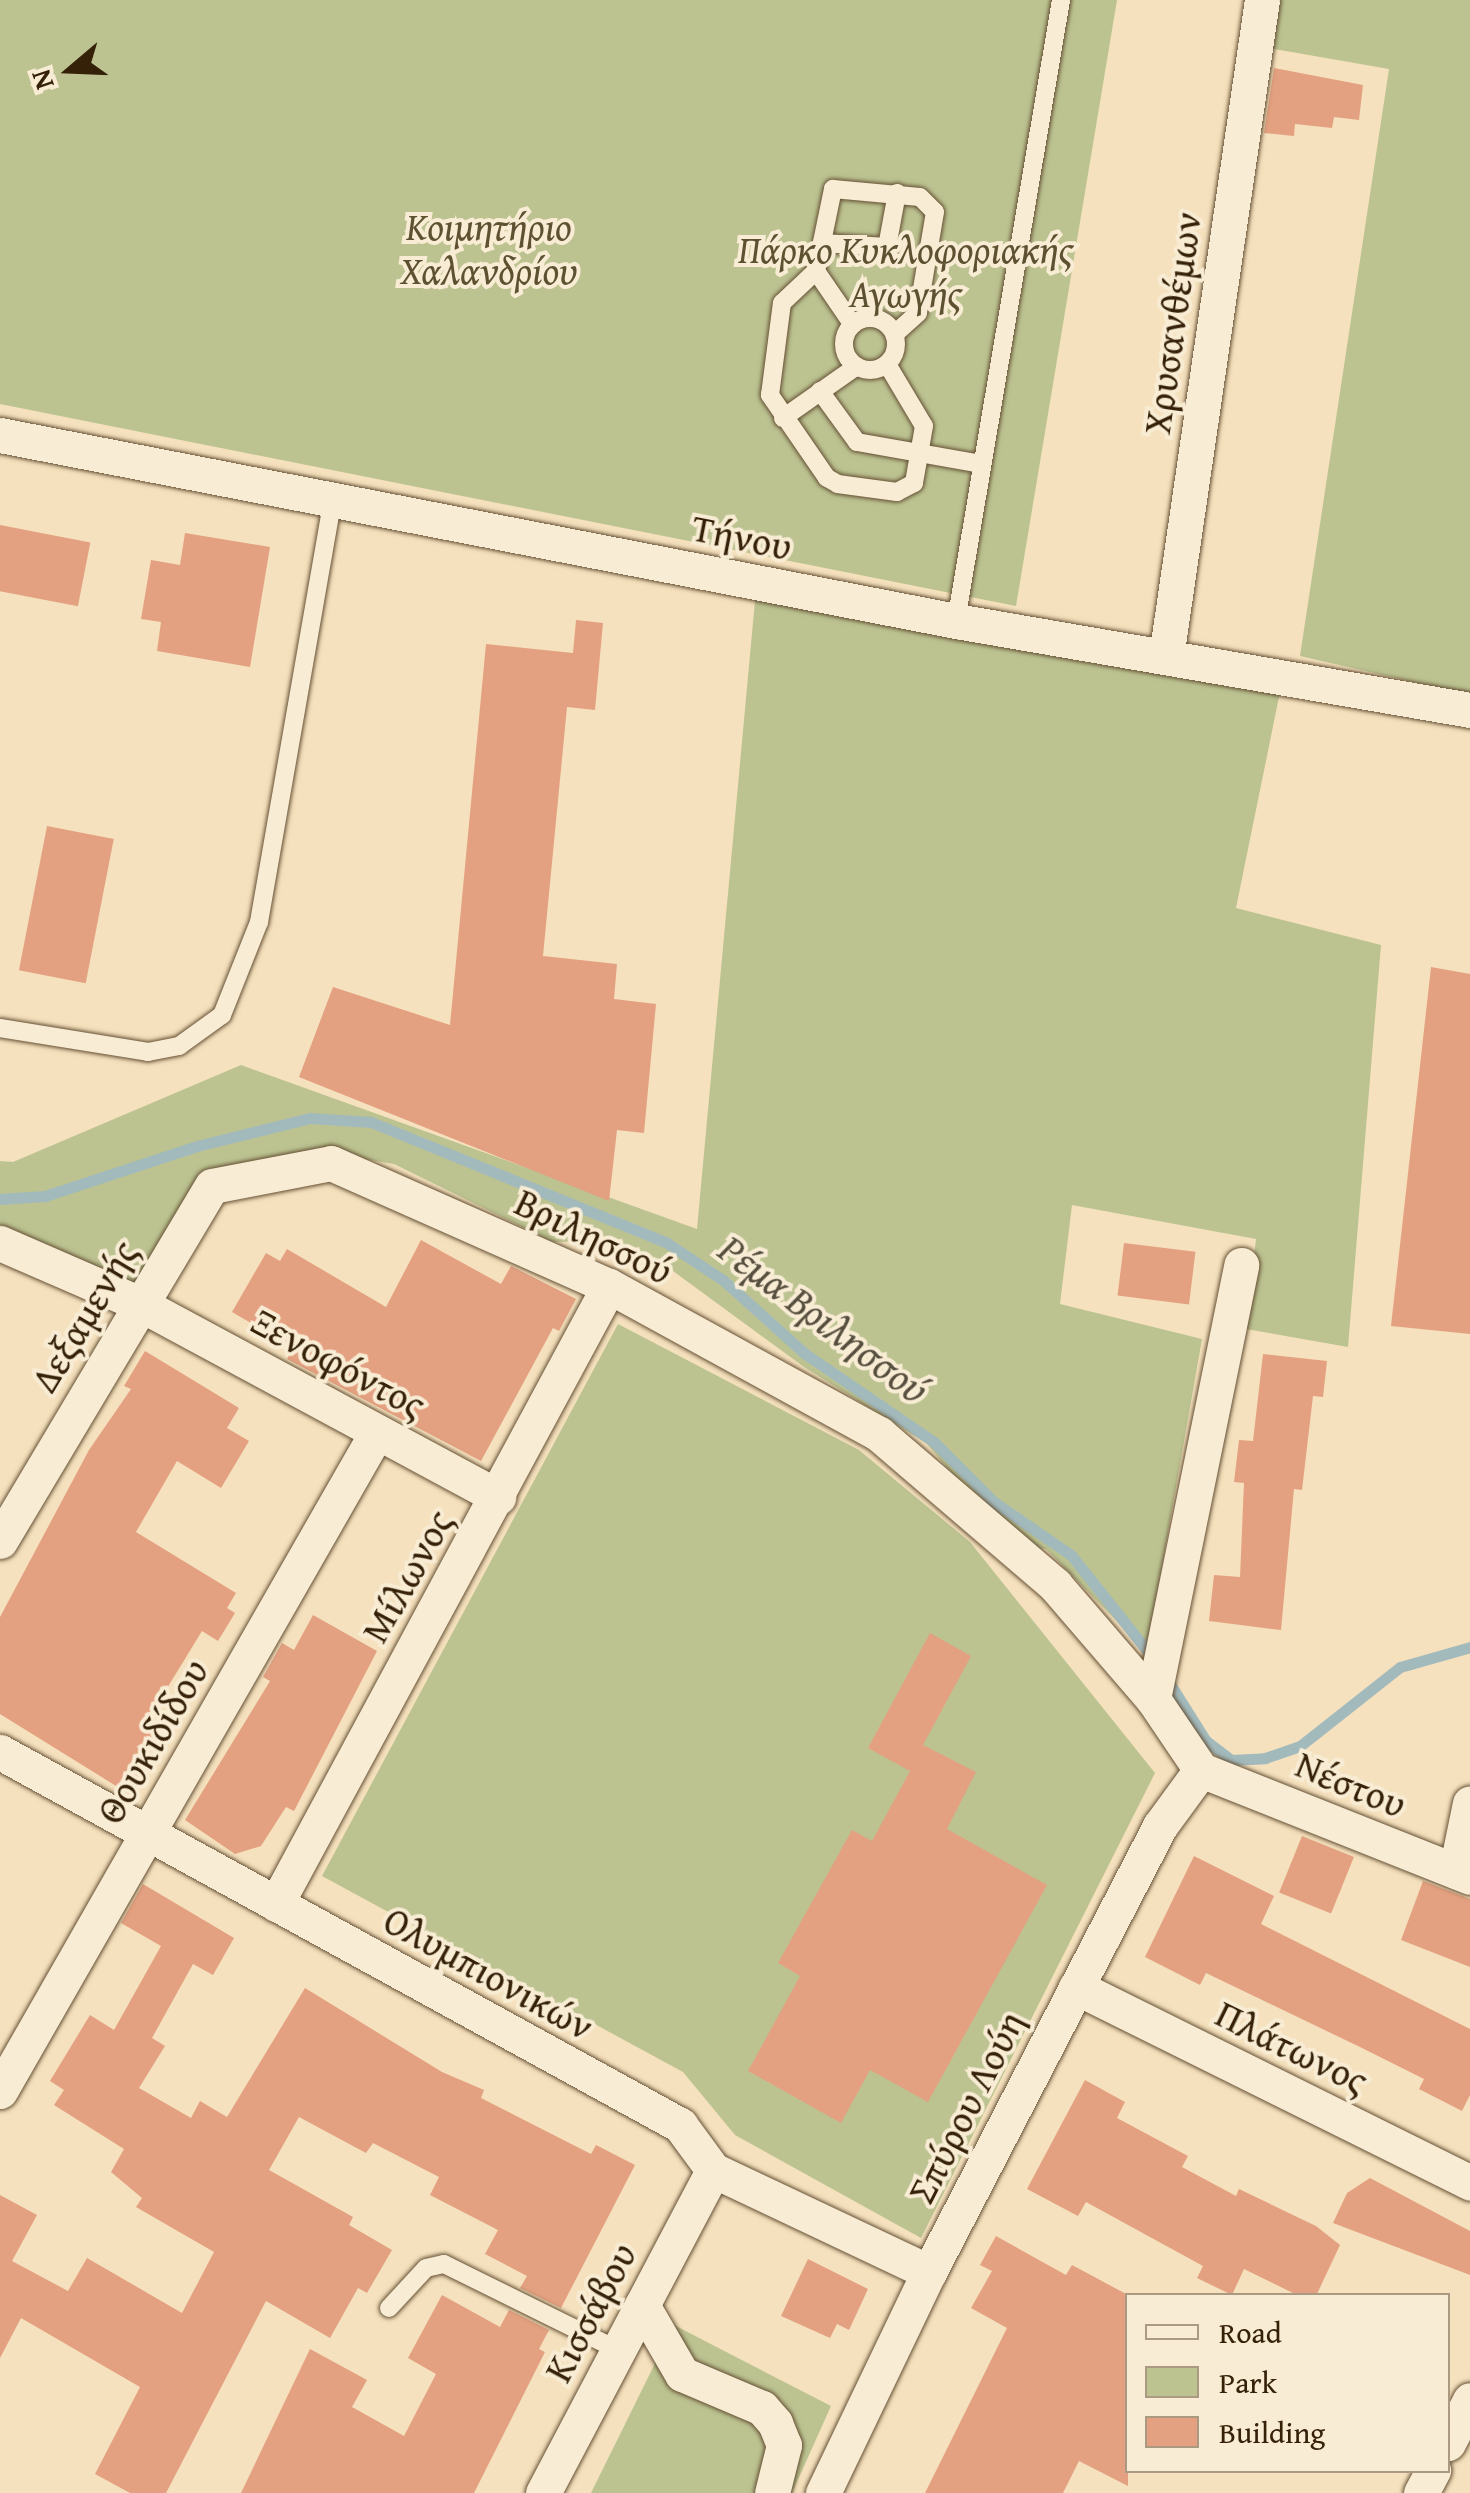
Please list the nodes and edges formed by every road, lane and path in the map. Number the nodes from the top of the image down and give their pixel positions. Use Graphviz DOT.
graph roads {
  1 [pos="1061,0"];
  2 [pos="1262,0"];
  3 [pos="897,194"];
  4 [pos="822,242"];
  5 [pos="816,271"];
  6 [pos="853,325"];
  7 [pos="894,334"];
  8 [pos="887,364"];
  9 [pos="857,366"];
  10 [pos="820,392"];
  11 [pos="783,418"];
  12 [pos="0,435"];
  13 [pos="918,452"];
  14 [pos="982,464"];
  15 [pos="332,502"];
  16 [pos="956,621"];
  17 [pos="1166,658"];
  18 [pos="1470,710"];
  19 [pos="0,1028"];
  20 [pos="212,1186"];
  21 [pos="0,1243"];
  22 [pos="1242,1265"];
  23 [pos="609,1286"];
  24 [pos="140,1304"];
  25 [pos="377,1432"];
  26 [pos="498,1497"];
  27 [pos="0,1542"];
  28 [pos="1160,1680"];
  29 [pos="0,1752"];
  30 [pos="1201,1770"];
  31 [pos="1470,1803"];
  32 [pos="148,1833"];
  33 [pos="1463,1874"];
  34 [pos="276,1904"];
  35 [pos="1076,1987"];
  36 [pos="0,2091"];
  37 [pos="713,2170"];
  38 [pos="1470,2183"];
  39 [pos="928,2272"];
  40 [pos="642,2305"];
  41 [pos="389,2308"];
  42 [pos="618,2350"];
  43 [pos="1470,2400"];
  44 [pos="1450,2439"];
  45 [pos="780,2491"];
  46 [pos="543,2493"];
  47 [pos="823,2493"];
  1 -- 14 [label="lane"];
  2 -- 17 [label="street, Χρυσανθέμων"];
  3 -- 4 [label="lane"];
  3 -- 4 [label="lane"];
  3 -- 7 [label="lane"];
  4 -- 5 [label="lane"];
  5 -- 6 [label="lane"];
  5 -- 11 [label="lane"];
  6 -- 7 [label="lane"];
  6 -- 9 [label="lane"];
  7 -- 8 [label="lane"];
  8 -- 9 [label="lane"];
  8 -- 13 [label="lane"];
  9 -- 10 [label="lane"];
  10 -- 11 [label="lane"];
  10 -- 13 [label="lane"];
  11 -- 13 [label="lane"];
  12 -- 15 [label="street, Τήνου"];
  13 -- 14 [label="lane"];
  14 -- 16 [label="lane"];
  15 -- 16 [label="street, Τήνου"];
  15 -- 19 [label="lane"];
  16 -- 17 [label="street, Τήνου"];
  17 -- 18 [label="street, Τήνου"];
  20 -- 23 [label="street, Βριλησσού"];
  20 -- 24 [label="street, Δεξαμενής"];
  21 -- 24 [label="street"];
  22 -- 28 [label="street"];
  23 -- 26 [label="street, Μίλωνος"];
  23 -- 28 [label="street, Βριλησσού"];
  24 -- 25 [label="street, Ξενοφόντος"];
  24 -- 27 [label="street, Δεξαμενής"];
  25 -- 26 [label="street, Ξενοφόντος"];
  25 -- 32 [label="street, Θουκιδίδου"];
  26 -- 34 [label="street, Μίλωνος"];
  28 -- 30 [label="street, Βριλησσού"];
  29 -- 32 [label="street, Ολυμπιονικών"];
  30 -- 33 [label="street, Νέστου"];
  30 -- 35 [label="street, Σπύρου Λούη"];
  31 -- 33 [label="street"];
  32 -- 34 [label="street, Ολυμπιονικών"];
  32 -- 36 [label="street, Θουκιδίδου"];
  34 -- 37 [label="street, Ολυμπιονικών"];
  35 -- 38 [label="street, Πλάτωνος"];
  35 -- 39 [label="street, Σπύρου Λούη"];
  37 -- 39 [label="street, Ολυμπιονικών"];
  37 -- 40 [label="street, Κισσάβου"];
  39 -- 47 [label="street, Σπύρου Λούη"];
  40 -- 42 [label="street, Κισσάβου"];
  40 -- 45 [label="street"];
  41 -- 42 [label="lane"];
  42 -- 46 [label="street, Κισσάβου"];
  43 -- 44 [label="street"];
}
